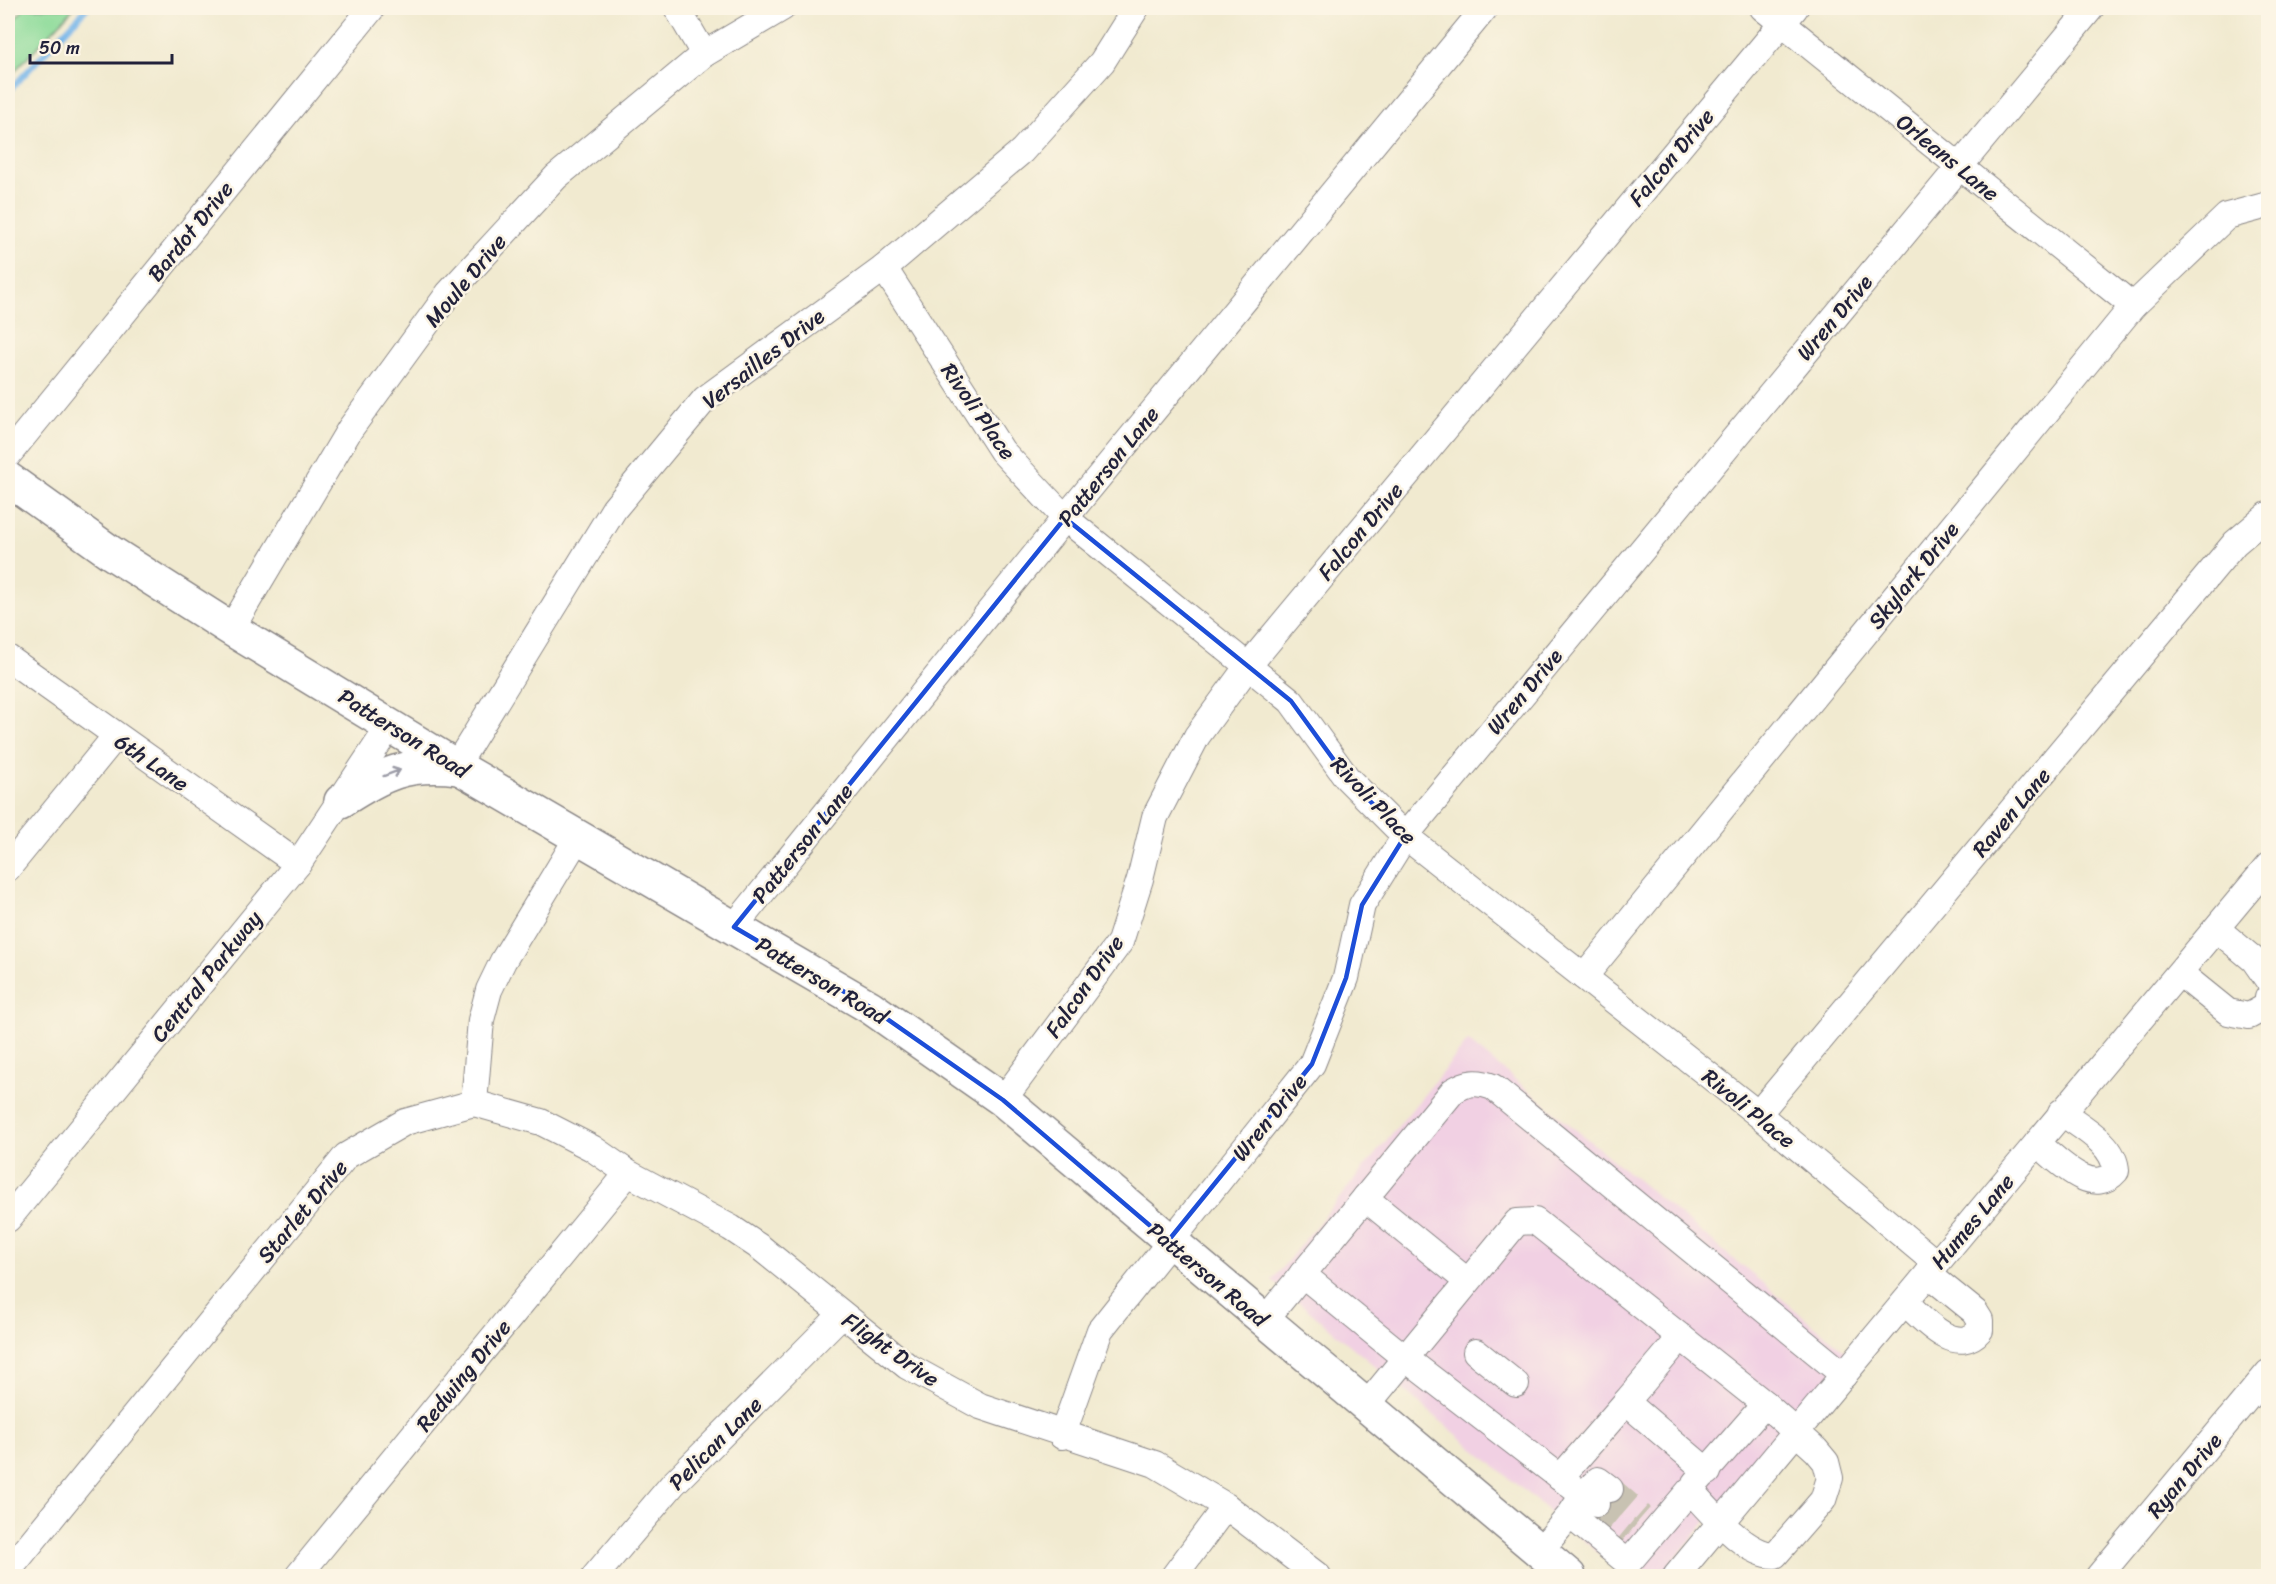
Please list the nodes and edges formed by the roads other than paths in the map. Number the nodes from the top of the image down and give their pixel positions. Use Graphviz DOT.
graph roads {
  1 [pos="372,8"];
  2 [pos="676,8"];
  3 [pos="782,8"];
  4 [pos="1136,8"];
  5 [pos="1485,8"];
  6 [pos="2091,8"];
  7 [pos="1780,13"];
  8 [pos="704,54"];
  9 [pos="1959,165"];
  10 [pos="2268,205"];
  11 [pos="884,268"];
  12 [pos="2133,306"];
  13 [pos="8,455"];
  14 [pos="8,479"];
  15 [pos="2268,515"];
  16 [pos="1065,518"];
  17 [pos="231,629"];
  18 [pos="8,658"];
  19 [pos="1248,666"];
  20 [pos="391,724"];
  21 [pos="116,737"];
  22 [pos="458,767"];
  23 [pos="341,801"];
  24 [pos="1405,836"];
  25 [pos="578,837"];
  26 [pos="298,864"];
  27 [pos="2268,866"];
  28 [pos="8,868"];
  29 [pos="734,927"];
  30 [pos="2218,930"];
  31 [pos="2181,974"];
  32 [pos="1584,977"];
  33 [pos="2268,980"];
  34 [pos="2268,998"];
  35 [pos="1003,1100"];
  36 [pos="474,1103"];
  37 [pos="2061,1112"];
  38 [pos="1758,1114"];
  39 [pos="2037,1143"];
  40 [pos="628,1173"];
  41 [pos="1365,1198"];
  42 [pos="8,1219"];
  43 [pos="1168,1241"];
  44 [pos="1932,1269"];
  45 [pos="1302,1274"];
  46 [pos="1467,1281"];
  47 [pos="1905,1302"];
  48 [pos="841,1315"];
  49 [pos="1264,1322"];
  50 [pos="1681,1337"];
  51 [pos="1476,1352"];
  52 [pos="1405,1358"];
  53 [pos="2268,1373"];
  54 [pos="1844,1375"];
  55 [pos="1516,1384"];
  56 [pos="1626,1402"];
  57 [pos="1765,1404"];
  58 [pos="1366,1406"];
  59 [pos="1796,1433"];
  60 [pos="1062,1436"];
  61 [pos="1708,1472"];
  62 [pos="1560,1478"];
  63 [pos="1689,1490"];
  64 [pos="1590,1501"];
  65 [pos="1226,1506"];
  66 [pos="1722,1524"];
  67 [pos="1543,1564"];
  68 [pos="8,1571"];
  69 [pos="298,1576"];
  70 [pos="595,1576"];
  71 [pos="1174,1576"];
  72 [pos="1318,1576"];
  73 [pos="1569,1576"];
  74 [pos="1676,1576"];
  75 [pos="2099,1576"];
  1 -- 13 [label="street, Bardot Drive"];
  2 -- 8 [label="street"];
  3 -- 8 [label="street, Moule Drive"];
  4 -- 11 [label="street, Versailles Drive"];
  5 -- 16 [label="street, Patterson Lane"];
  6 -- 9 [label="street, Wren Drive"];
  7 -- 9 [label="street, Orleans Lane"];
  7 -- 19 [label="street, Falcon Drive"];
  8 -- 17 [label="street, Moule Drive"];
  9 -- 12 [label="street, Orleans Lane"];
  9 -- 24 [label="street, Wren Drive"];
  10 -- 12 [label="street, Skylark Drive"];
  11 -- 16 [label="street, Rivoli Place"];
  11 -- 22 [label="street, Versailles Drive"];
  12 -- 32 [label="street, Skylark Drive"];
  14 -- 17 [label="main road, Patterson Road"];
  15 -- 38 [label="street, Raven Lane"];
  16 -- 19 [label="street, Rivoli Place"];
  16 -- 29 [label="street, Patterson Lane"];
  17 -- 20 [label="main road, Patterson Road"];
  18 -- 21 [label="street, 6th Lane"];
  19 -- 24 [label="street, Rivoli Place"];
  19 -- 35 [label="street, Falcon Drive"];
  20 -- 22 [label="main road, Patterson Road"];
  20 -- 23 [label="street, Central Parkway"];
  21 -- 26 [label="street, 6th Lane"];
  21 -- 28 [label="street"];
  23 -- 22 [label="main road, one-way"];
  22 -- 25 [label="main road, Patterson Road"];
  23 -- 26 [label="street, Central Parkway"];
  24 -- 32 [label="street, Rivoli Place"];
  24 -- 43 [label="street, Wren Drive"];
  25 -- 29 [label="main road, Patterson Road"];
  25 -- 36 [label="street"];
  26 -- 42 [label="street, Central Parkway"];
  27 -- 30 [label="street, Humes Lane"];
  29 -- 35 [label="main road, Patterson Road"];
  30 -- 31 [label="street, Humes Lane"];
  30 -- 33 [label="street"];
  31 -- 34 [label="street"];
  31 -- 37 [label="street, Humes Lane"];
  32 -- 38 [label="street, Rivoli Place"];
  35 -- 43 [label="main road, Patterson Road"];
  36 -- 40 [label="street, Flight Drive"];
  36 -- 68 [label="street, Starlet Drive"];
  37 -- 39 [label="street, Humes Lane"];
  37 -- 39 [label="street"];
  38 -- 44 [label="street, Rivoli Place"];
  39 -- 44 [label="street, Humes Lane"];
  40 -- 48 [label="street, Flight Drive"];
  40 -- 69 [label="street, Redwing Drive"];
  41 -- 45 [label="street"];
  41 -- 46 [label="street"];
  41 -- 54 [label="street"];
  43 -- 49 [label="main road, Patterson Road"];
  43 -- 60 [label="street, Wren Drive"];
  44 -- 47 [label="street, Humes Lane"];
  44 -- 47 [label="street, Rivoli Place"];
  45 -- 49 [label="street"];
  45 -- 52 [label="street"];
  46 -- 50 [label="street"];
  46 -- 52 [label="street"];
  47 -- 54 [label="street, Humes Lane"];
  48 -- 60 [label="street, Flight Drive"];
  48 -- 70 [label="street, Pelican Lane"];
  49 -- 58 [label="main road, Patterson Road"];
  50 -- 56 [label="street"];
  50 -- 57 [label="street"];
  51 -- 55 [label="street"];
  52 -- 58 [label="street"];
  52 -- 62 [label="street"];
  53 -- 75 [label="street, Ryan Drive"];
  54 -- 59 [label="street, Humes Lane"];
  56 -- 61 [label="street"];
  56 -- 62 [label="street"];
  57 -- 59 [label="street"];
  57 -- 61 [label="street"];
  58 -- 67 [label="main road, Patterson Road"];
  59 -- 66 [label="street, Humes Lane"];
  59 -- 66 [label="street"];
  60 -- 65 [label="street, Flight Drive"];
  61 -- 63 [label="street"];
  62 -- 64 [label="street"];
  63 -- 64 [label="street"];
  63 -- 66 [label="street"];
  64 -- 67 [label="street"];
  65 -- 71 [label="street"];
  65 -- 72 [label="street, Flight Drive"];
  66 -- 74 [label="street, Humes Lane"];
  67 -- 73 [label="main road, Patterson Road"];
}
